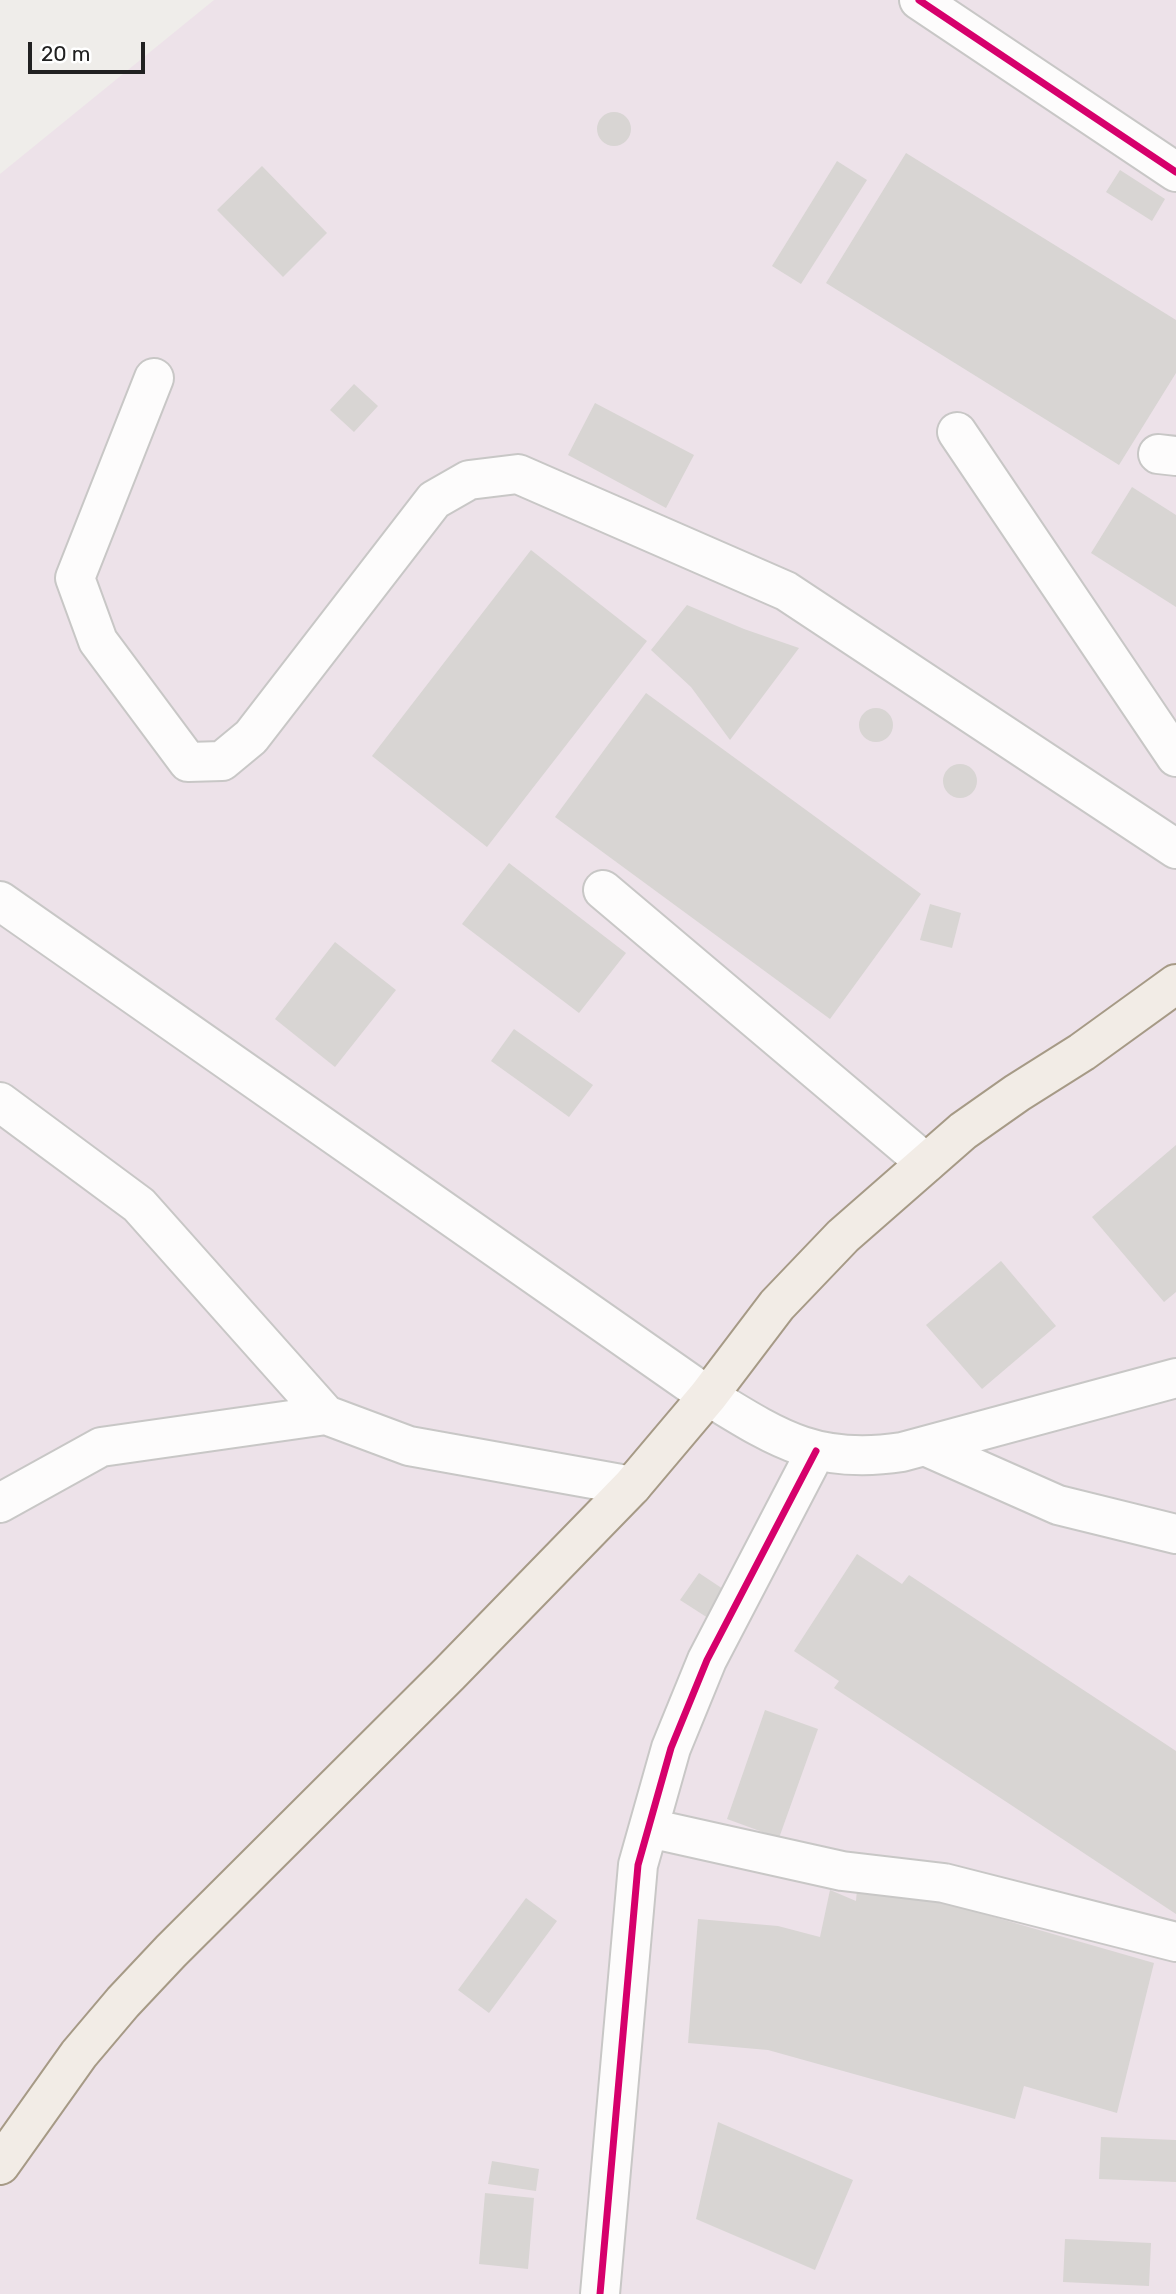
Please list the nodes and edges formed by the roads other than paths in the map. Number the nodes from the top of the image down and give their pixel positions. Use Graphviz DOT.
graph roads {
  1 [pos="919,0"];
  2 [pos="1176,172"];
  3 [pos="155,378"];
  4 [pos="957,432"];
  5 [pos="1176,757"];
  6 [pos="1176,849"];
  7 [pos="603,890"];
  8 [pos="0,901"];
  9 [pos="1176,984"];
  10 [pos="0,1102"];
  11 [pos="926,1163"];
  12 [pos="1176,1378"];
  13 [pos="708,1396"];
  14 [pos="326,1415"];
  15 [pos="927,1447"];
  16 [pos="816,1451"];
  17 [pos="632,1486"];
  18 [pos="0,1503"];
  19 [pos="1176,1534"];
  20 [pos="649,1828"];
  21 [pos="1176,1942"];
  22 [pos="0,2165"];
  23 [pos="600,2294"];
  1 -- 2 [label="street"];
  3 -- 6 [label="street"];
  4 -- 5 [label="street"];
  7 -- 11 [label="street"];
  8 -- 13 [label="street"];
  9 -- 11 [label="main road"];
  10 -- 14 [label="street"];
  11 -- 13 [label="main road"];
  12 -- 15 [label="street"];
  13 -- 16 [label="street"];
  13 -- 17 [label="main road"];
  14 -- 17 [label="street"];
  14 -- 18 [label="street"];
  15 -- 16 [label="street"];
  15 -- 19 [label="street"];
  16 -- 20 [label="street"];
  17 -- 22 [label="main road"];
  20 -- 21 [label="street"];
  20 -- 23 [label="street"];
}
